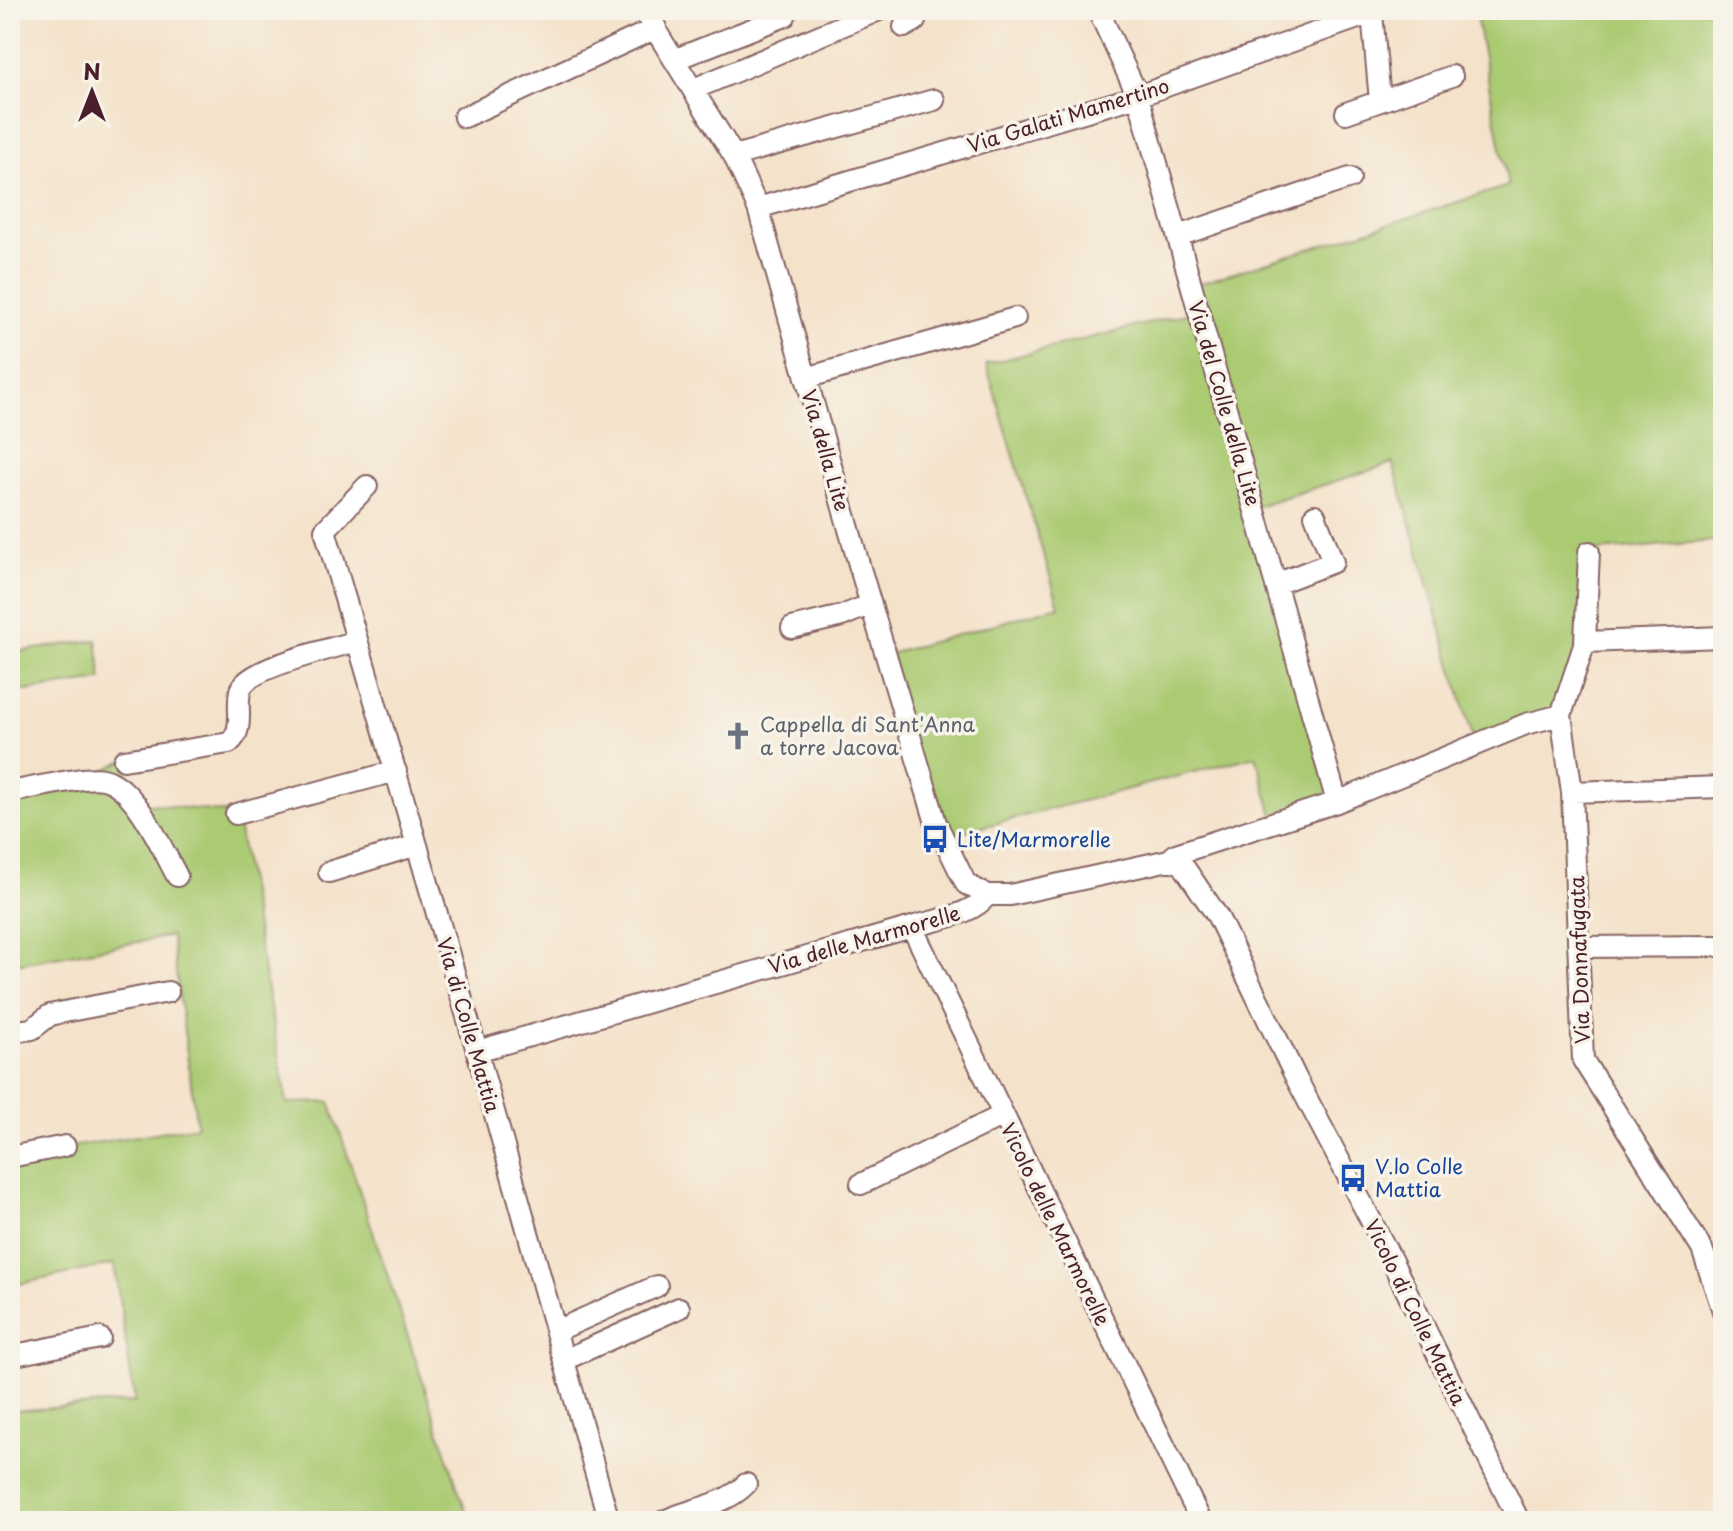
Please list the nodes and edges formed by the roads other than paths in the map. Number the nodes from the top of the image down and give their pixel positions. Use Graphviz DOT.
graph roads {
  1 [pos="643,10"];
  2 [pos="879,10"];
  3 [pos="918,10"];
  4 [pos="1098,10"];
  5 [pos="1372,12"];
  6 [pos="785,16"];
  7 [pos="904,27"];
  8 [pos="656,28"];
  9 [pos="676,59"];
  10 [pos="1452,76"];
  11 [pos="694,89"];
  12 [pos="1138,96"];
  13 [pos="934,100"];
  14 [pos="1380,101"];
  15 [pos="1346,113"];
  16 [pos="464,117"];
  17 [pos="734,156"];
  18 [pos="1350,178"];
  19 [pos="758,208"];
  20 [pos="1178,236"];
  21 [pos="1015,318"];
  22 [pos="806,378"];
  23 [pos="367,486"];
  24 [pos="1315,515"];
  25 [pos="1589,552"];
  26 [pos="1276,584"];
  27 [pos="871,604"];
  28 [pos="792,628"];
  29 [pos="1723,637"];
  30 [pos="357,641"];
  31 [pos="1585,642"];
  32 [pos="1561,715"];
  33 [pos="124,760"];
  34 [pos="396,771"];
  35 [pos="1723,787"];
  36 [pos="10,792"];
  37 [pos="1572,792"];
  38 [pos="1337,802"];
  39 [pos="236,814"];
  40 [pos="417,845"];
  41 [pos="1169,860"];
  42 [pos="329,872"];
  43 [pos="177,876"];
  44 [pos="987,895"];
  45 [pos="912,927"];
  46 [pos="1723,946"];
  47 [pos="1578,947"];
  48 [pos="168,992"];
  49 [pos="10,1032"];
  50 [pos="477,1051"];
  51 [pos="1003,1115"];
  52 [pos="65,1146"];
  53 [pos="10,1157"];
  54 [pos="861,1184"];
  55 [pos="1718,1276"];
  56 [pos="657,1286"];
  57 [pos="679,1308"];
  58 [pos="1723,1311"];
  59 [pos="556,1331"];
  60 [pos="100,1338"];
  61 [pos="10,1356"];
  62 [pos="564,1360"];
  63 [pos="746,1484"];
  64 [pos="609,1521"];
  65 [pos="664,1521"];
  66 [pos="1201,1521"];
  67 [pos="1519,1521"];
  1 -- 8 [label="street, Via della Lite"];
  2 -- 11 [label="street"];
  3 -- 7 [label="street"];
  4 -- 12 [label="street, Via del Colle della Lite"];
  5 -- 12 [label="street, Via Galati Mamertino"];
  5 -- 14 [label="street"];
  6 -- 9 [label="street"];
  8 -- 9 [label="street, Via della Lite"];
  8 -- 16 [label="street"];
  9 -- 11 [label="street, Via della Lite"];
  10 -- 14 [label="street"];
  11 -- 17 [label="street, Via della Lite"];
  12 -- 19 [label="street, Via Galati Mamertino"];
  12 -- 20 [label="street, Via del Colle della Lite"];
  13 -- 17 [label="street"];
  14 -- 15 [label="street"];
  17 -- 19 [label="street, Via della Lite"];
  18 -- 20 [label="street"];
  19 -- 22 [label="street, Via della Lite"];
  20 -- 26 [label="street, Via del Colle della Lite"];
  21 -- 22 [label="street"];
  22 -- 27 [label="street, Via della Lite"];
  23 -- 30 [label="street, Via di Colle Mattia"];
  24 -- 26 [label="street"];
  25 -- 31 [label="street"];
  26 -- 38 [label="street, Via del Colle della Lite"];
  27 -- 28 [label="street"];
  27 -- 44 [label="street, Via della Lite"];
  29 -- 31 [label="street"];
  30 -- 33 [label="street"];
  30 -- 34 [label="street, Via di Colle Mattia"];
  31 -- 32 [label="street"];
  32 -- 37 [label="street, Via Donnafugata"];
  32 -- 38 [label="street, Via delle Marmorelle"];
  34 -- 39 [label="street"];
  34 -- 40 [label="street, Via di Colle Mattia"];
  35 -- 37 [label="street"];
  36 -- 43 [label="street"];
  37 -- 47 [label="street, Via Donnafugata"];
  38 -- 41 [label="street, Via delle Marmorelle"];
  40 -- 42 [label="street"];
  40 -- 50 [label="street, Via di Colle Mattia"];
  41 -- 44 [label="street, Via delle Marmorelle"];
  41 -- 67 [label="street, Vicolo di Colle Mattia"];
  44 -- 45 [label="street, Via delle Marmorelle"];
  45 -- 50 [label="street, Via delle Marmorelle"];
  45 -- 51 [label="street, Vicolo delle Marmorelle"];
  46 -- 47 [label="street"];
  47 -- 55 [label="street, Via Donnafugata"];
  48 -- 49 [label="street"];
  50 -- 59 [label="street, Via di Colle Mattia"];
  51 -- 54 [label="street"];
  51 -- 66 [label="street, Vicolo delle Marmorelle"];
  52 -- 53 [label="street"];
  55 -- 58 [label="street, Via Donnafugata"];
  56 -- 59 [label="street"];
  57 -- 62 [label="street"];
  59 -- 62 [label="street, Via di Colle Mattia"];
  60 -- 61 [label="street"];
  62 -- 64 [label="street, Via di Colle Mattia"];
  63 -- 65 [label="street"];
}
